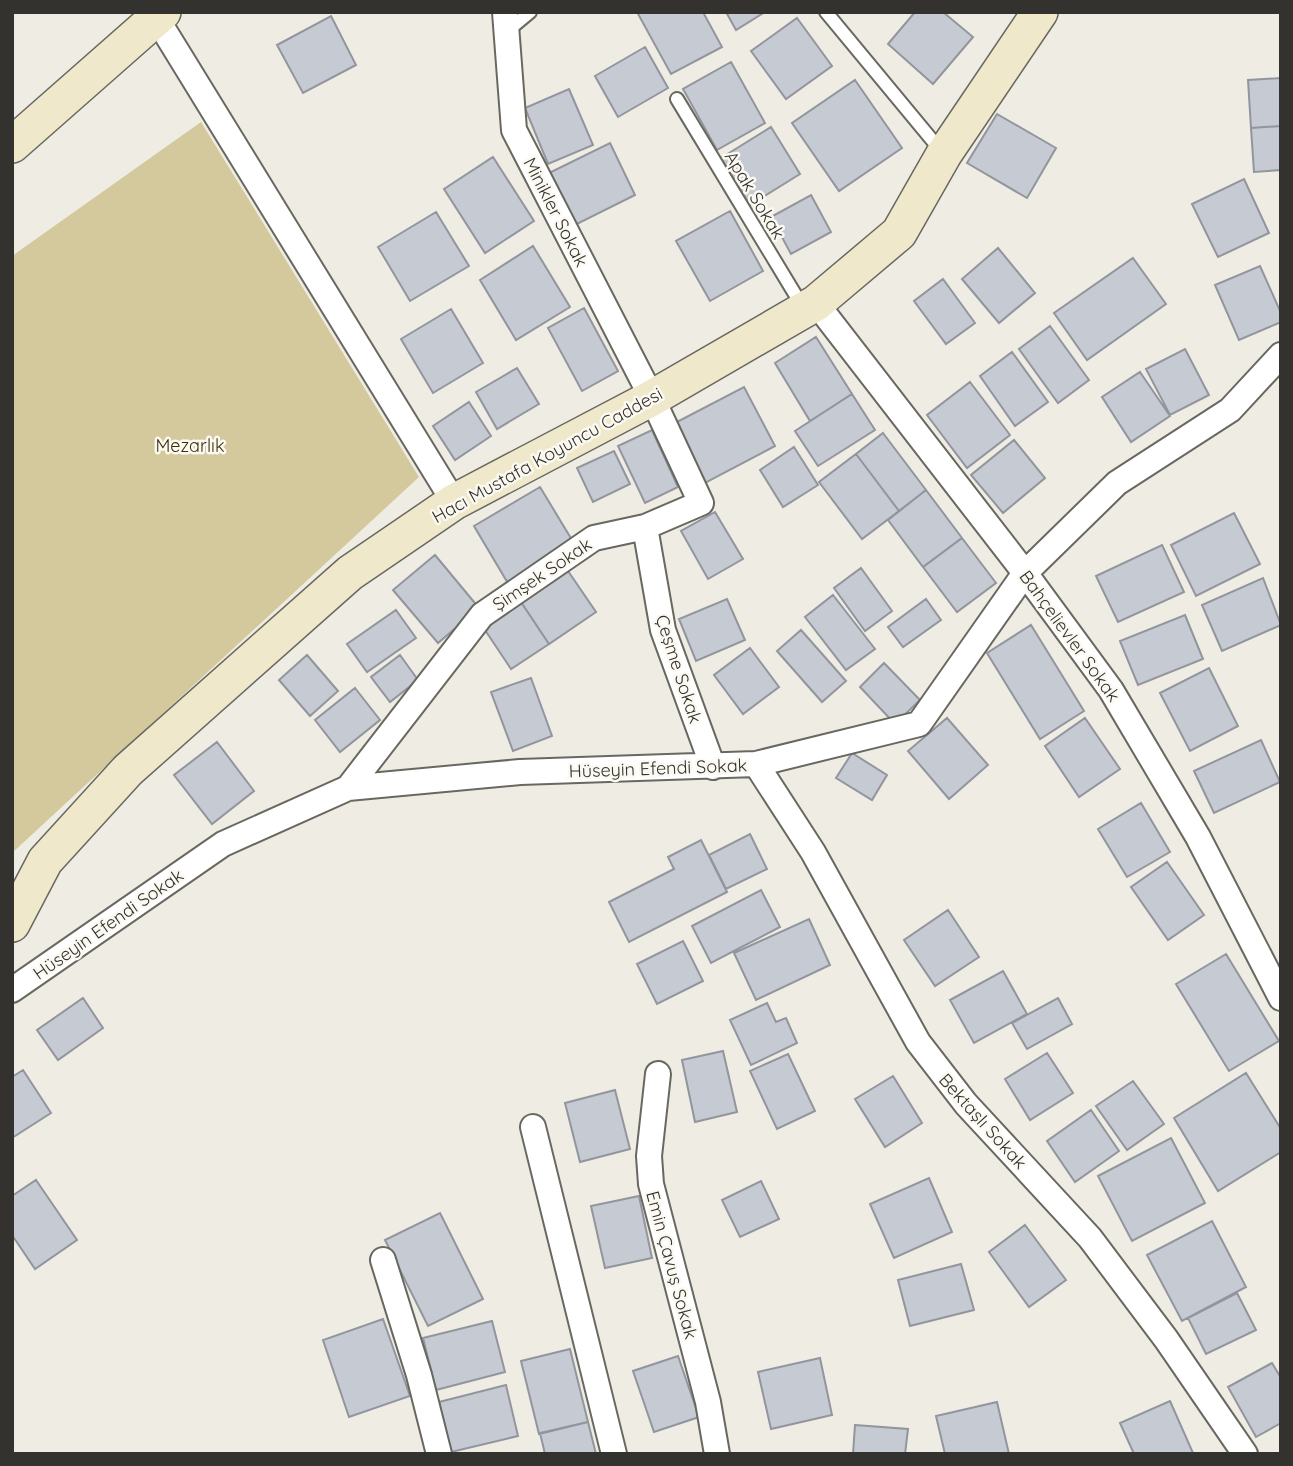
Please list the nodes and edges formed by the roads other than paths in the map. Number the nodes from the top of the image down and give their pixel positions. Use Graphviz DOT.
graph roads {
  1 [pos="530,12"];
  2 [pos="827,12"];
  3 [pos="1040,12"];
  4 [pos="160,15"];
  5 [pos="505,23"];
  6 [pos="677,99"];
  7 [pos="12,145"];
  8 [pos="944,154"];
  9 [pos="810,306"];
  10 [pos="1281,355"];
  11 [pos="652,398"];
  12 [pos="454,502"];
  13 [pos="645,527"];
  14 [pos="1026,573"];
  15 [pos="756,764"];
  16 [pos="713,768"];
  17 [pos="348,788"];
  18 [pos="12,924"];
  19 [pos="12,990"];
  20 [pos="1281,998"];
  21 [pos="658,1074"];
  22 [pos="533,1127"];
  23 [pos="383,1260"];
  24 [pos="439,1454"];
  25 [pos="614,1454"];
  26 [pos="717,1454"];
  27 [pos="1245,1454"];
  1 -- 5 [label="lane"];
  2 -- 8 [label="lane"];
  3 -- 8 [label="street, Hacı Mustafa Koyuncu Caddesi"];
  4 -- 7 [label="street"];
  4 -- 12 [label="street"];
  5 -- 11 [label="street, Minikler Sokak"];
  6 -- 9 [label="lane, Apak Sokak"];
  8 -- 9 [label="street, Hacı Mustafa Koyuncu Caddesi"];
  9 -- 11 [label="street, Hacı Mustafa Koyuncu Caddesi"];
  9 -- 14 [label="street, Bahçelievler Sokak"];
  10 -- 14 [label="street, Hüseyin Efendi Sokak"];
  11 -- 12 [label="street, Hacı Mustafa Koyuncu Caddesi"];
  11 -- 13 [label="street, Şimşek Sokak"];
  12 -- 18 [label="street, Hacı Mustafa Koyuncu Caddesi"];
  13 -- 16 [label="street, Çeşme Sokak"];
  13 -- 17 [label="street, Şimşek Sokak"];
  14 -- 15 [label="street, Hüseyin Efendi Sokak"];
  14 -- 20 [label="street, Bahçelievler Sokak"];
  15 -- 16 [label="street, Hüseyin Efendi Sokak"];
  15 -- 27 [label="street, Bektaşlı Sokak"];
  16 -- 17 [label="street, Hüseyin Efendi Sokak"];
  17 -- 19 [label="street, Hüseyin Efendi Sokak"];
  21 -- 26 [label="street, Emin Çavuş Sokak"];
  22 -- 25 [label="street"];
  23 -- 24 [label="street"];
}
